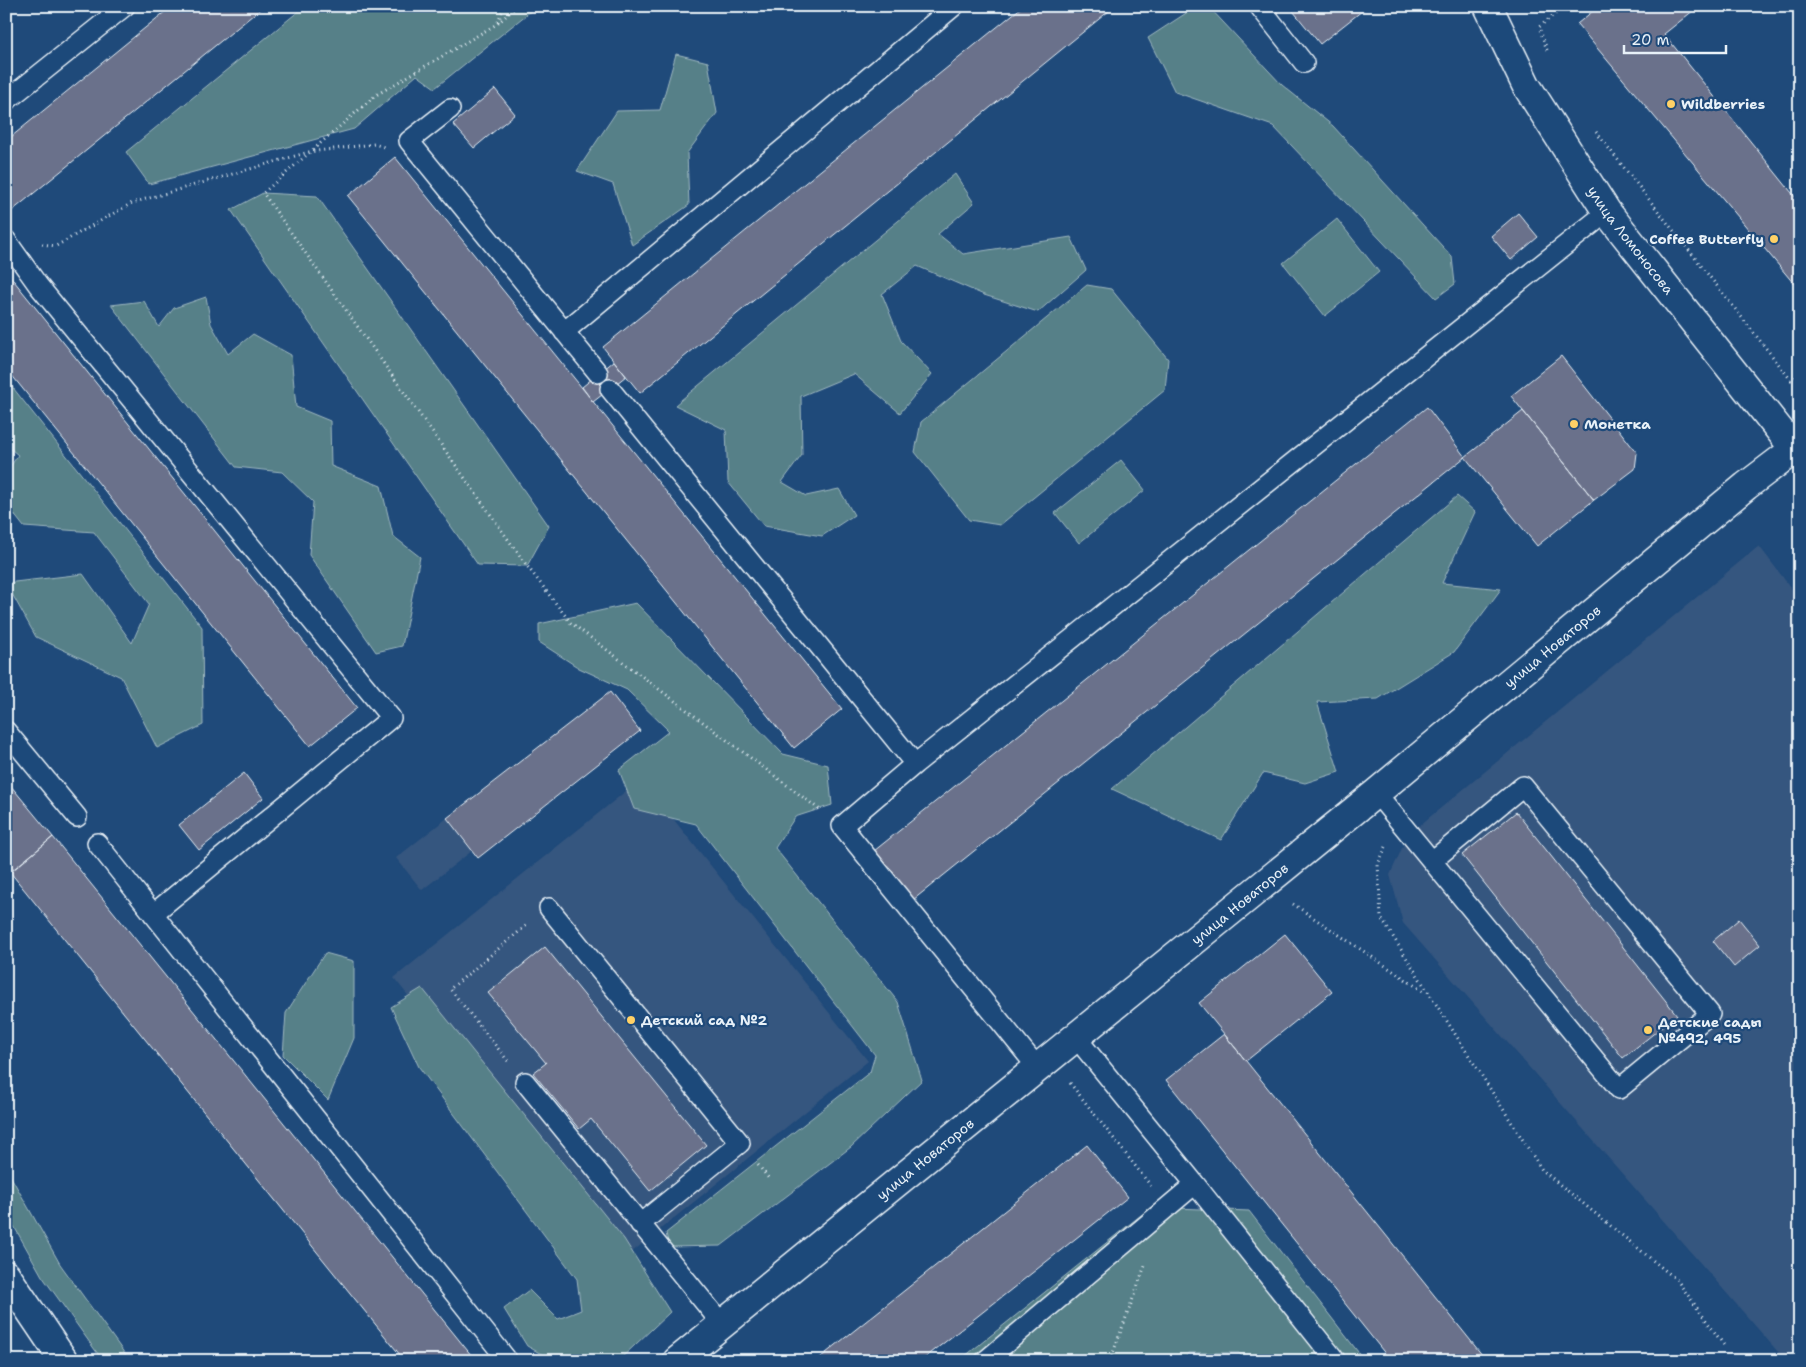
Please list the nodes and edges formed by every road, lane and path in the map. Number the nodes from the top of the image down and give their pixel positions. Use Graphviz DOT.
graph roads {
  1 [pos="125,6"];
  2 [pos="504,6"];
  3 [pos="517,6"];
  4 [pos="954,6"];
  5 [pos="1259,6"];
  6 [pos="1488,6"];
  7 [pos="1565,6"];
  8 [pos="497,24"];
  9 [pos="1548,52"];
  10 [pos="1304,63"];
  11 [pos="6,101"];
  12 [pos="450,108"];
  13 [pos="1596,131"];
  14 [pos="309,152"];
  15 [pos="423,158"];
  16 [pos="1606,212"];
  17 [pos="6,240"];
  18 [pos="40,244"];
  19 [pos="564,332"];
  20 [pos="598,374"];
  21 [pos="1800,374"];
  22 [pos="610,389"];
  23 [pos="1798,450"];
  24 [pos="6,731"];
  25 [pos="915,764"];
  26 [pos="1376,793"];
  27 [pos="77,817"];
  28 [pos="1399,820"];
  29 [pos="842,826"];
  30 [pos="97,843"];
  31 [pos="1432,861"];
  32 [pos="1293,904"];
  33 [pos="549,908"];
  34 [pos="153,914"];
  35 [pos="1428,994"];
  36 [pos="1075,1036"];
  37 [pos="1037,1067"];
  38 [pos="525,1082"];
  39 [pos="1195,1184"];
  40 [pos="1167,1206"];
  41 [pos="640,1224"];
  42 [pos="1147,1260"];
  43 [pos="6,1275"];
  44 [pos="722,1324"];
  45 [pos="1726,1348"];
  46 [pos="64,1361"];
  47 [pos="508,1361"];
  48 [pos="677,1361"];
  49 [pos="986,1361"];
  50 [pos="1110,1361"];
  51 [pos="1336,1361"];
  1 -- 11 [label="lane"];
  2 -- 8 [label="path"];
  3 -- 8 [label="path"];
  4 -- 19 [label="lane"];
  5 -- 10 [label="lane"];
  6 -- 16 [label="street, улица Ломоносова"];
  7 -- 9 [label="path"];
  8 -- 14 [label="path"];
  12 -- 15 [label="lane"];
  13 -- 21 [label="path"];
  14 -- 15 [label="path"];
  14 -- 18 [label="path"];
  14 -- 29 [label="path"];
  15 -- 19 [label="lane"];
  16 -- 23 [label="street, улица Ломоносова"];
  16 -- 25 [label="lane"];
  17 -- 34 [label="lane"];
  19 -- 20 [label="lane"];
  22 -- 25 [label="lane"];
  23 -- 26 [label="street, улица Новаторов"];
  24 -- 27 [label="lane"];
  25 -- 29 [label="lane"];
  26 -- 28 [label="lane"];
  26 -- 36 [label="street, улица Новаторов"];
  28 -- 31 [label="lane"];
  28 -- 35 [label="path"];
  29 -- 37 [label="lane"];
  30 -- 34 [label="lane"];
  31 -- 31 [label="lane"];
  32 -- 35 [label="path"];
  33 -- 38 [label="path"];
  33 -- 41 [label="lane"];
  34 -- 47 [label="lane"];
  35 -- 45 [label="path"];
  36 -- 37 [label="street, улица Новаторов"];
  36 -- 39 [label="lane"];
  37 -- 40 [label="path"];
  37 -- 44 [label="street, улица Новаторов"];
  38 -- 41 [label="lane"];
  39 -- 40 [label="lane"];
  39 -- 51 [label="lane"];
  40 -- 49 [label="lane"];
  41 -- 44 [label="lane"];
  42 -- 50 [label="path"];
  43 -- 46 [label="street"];
  44 -- 48 [label="street, улица Новаторов"];
}
